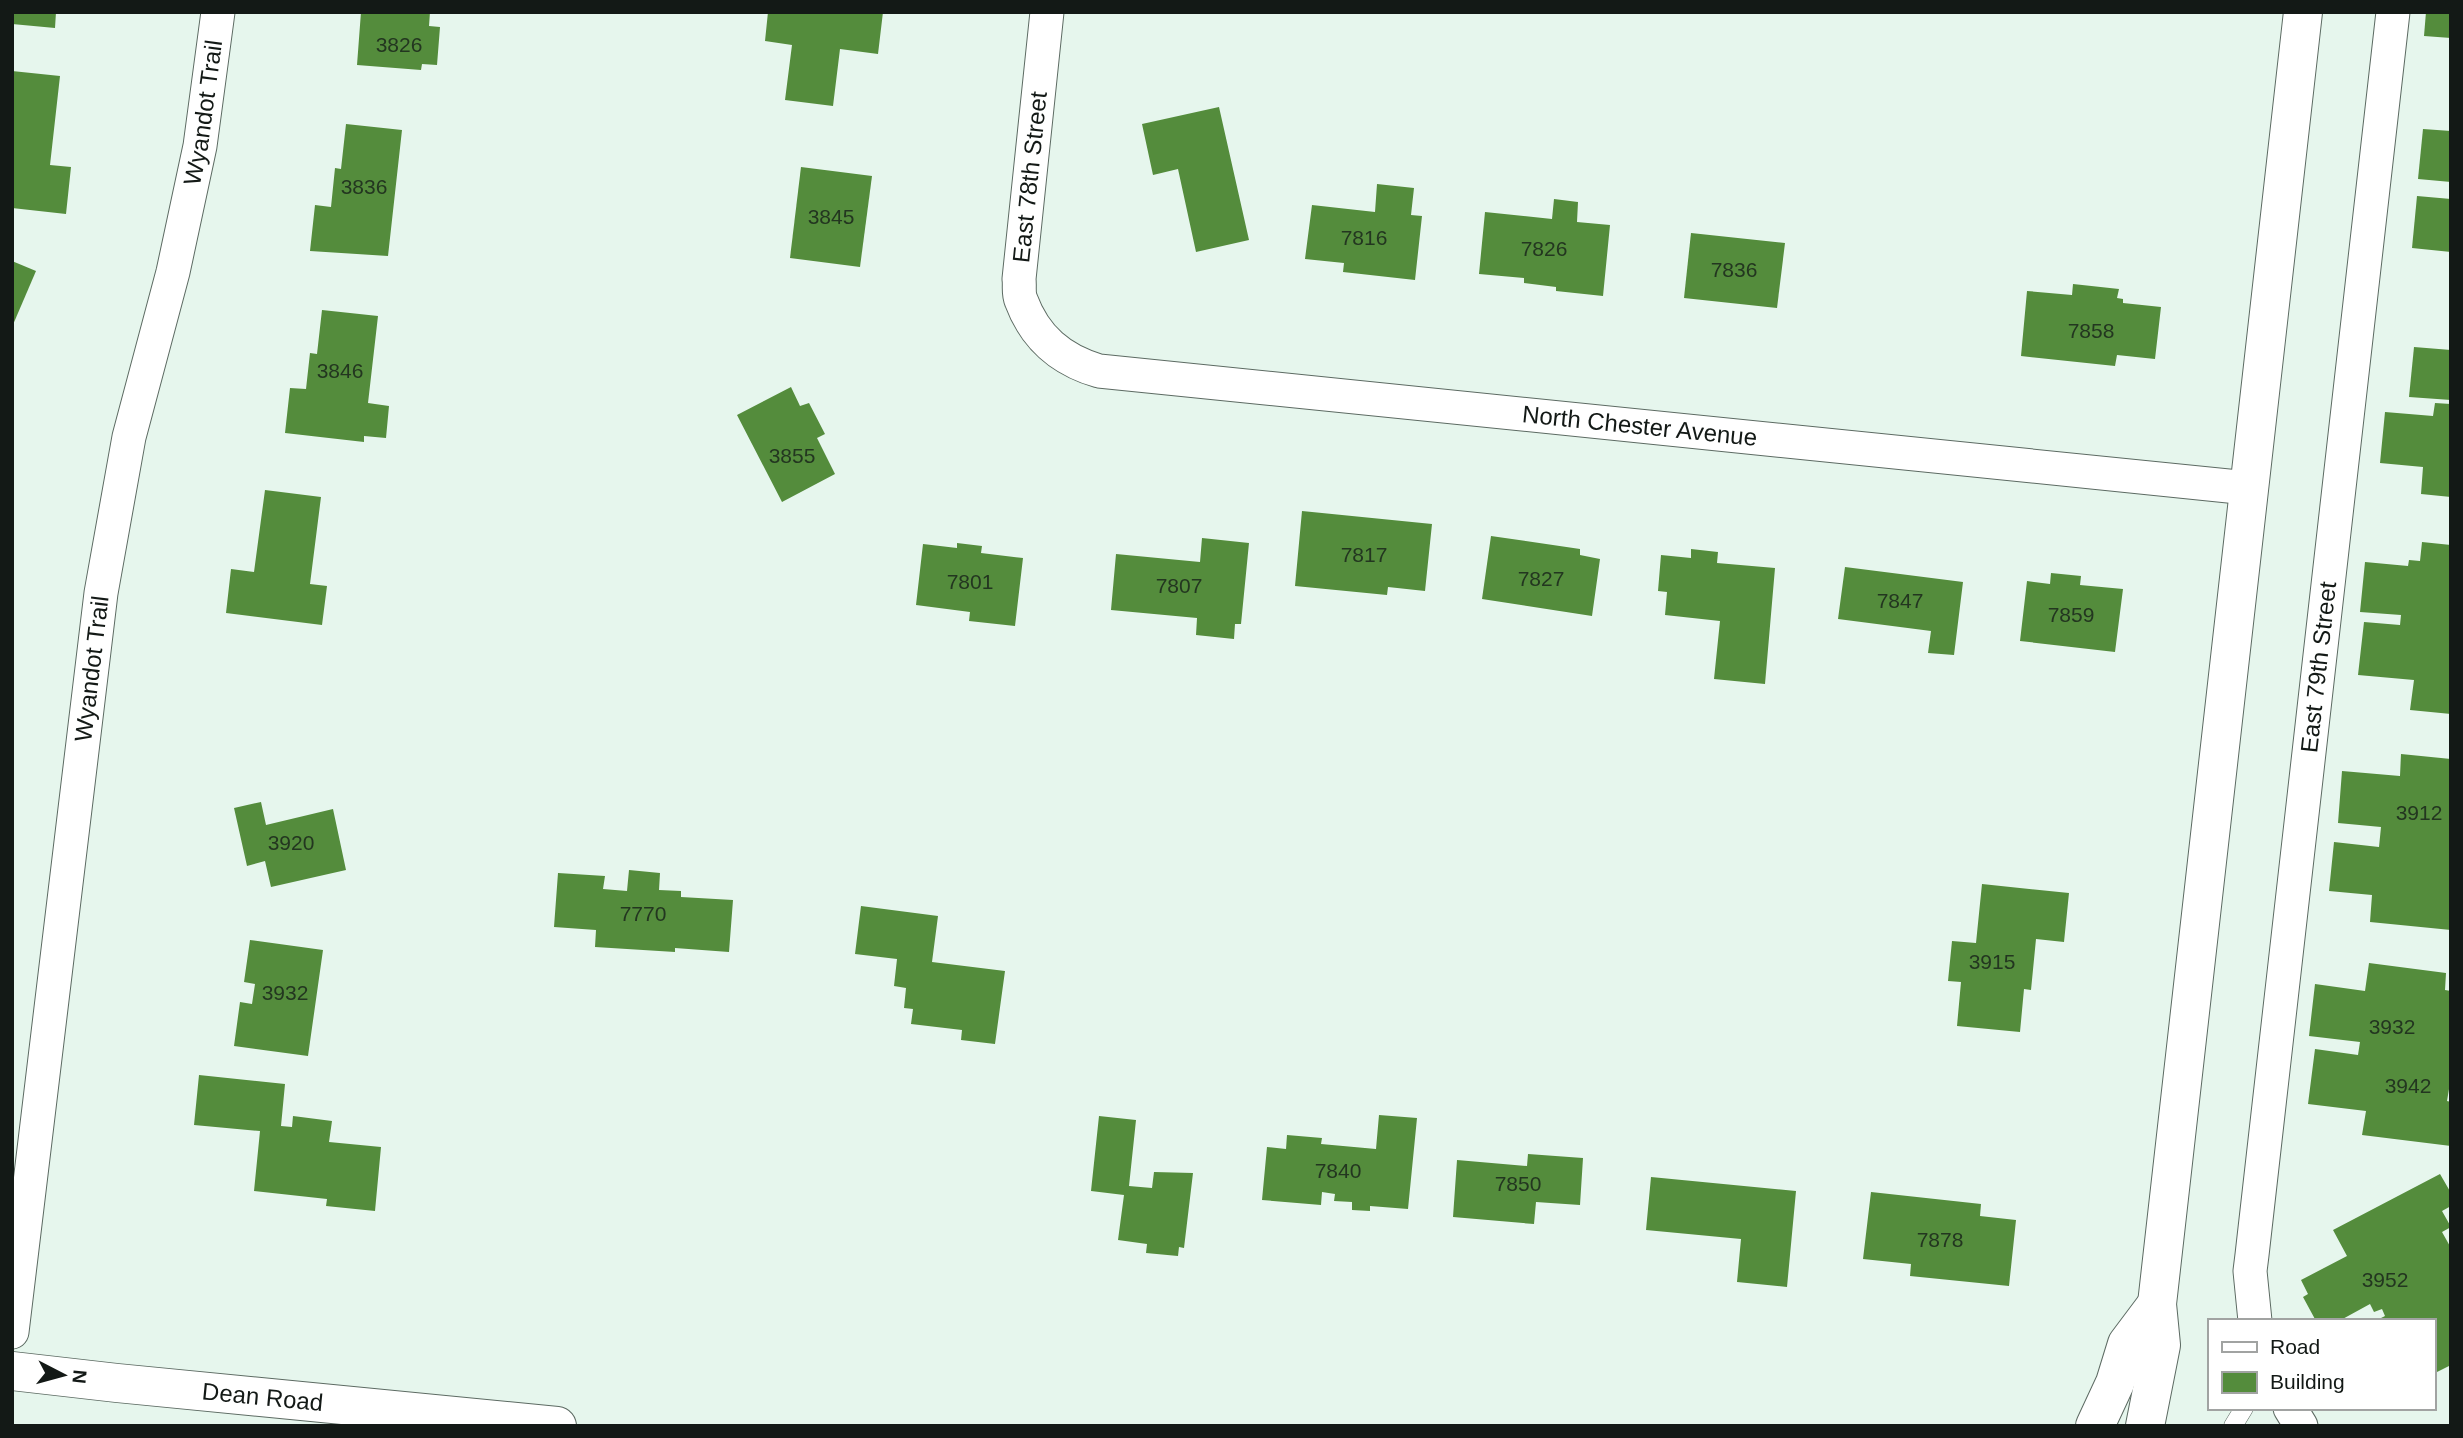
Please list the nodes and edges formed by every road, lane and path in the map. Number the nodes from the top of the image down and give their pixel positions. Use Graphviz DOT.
graph roads {
  1 [pos="218,12"];
  2 [pos="1048,12"];
  3 [pos="2303,12"];
  4 [pos="2393,12"];
  5 [pos="1041,337"];
  6 [pos="2248,488"];
  7 [pos="2157,1304"];
  8 [pos="2255,1319"];
  9 [pos="12,1332"];
  10 [pos="12,1371"];
  11 [pos="2243,1410"];
  12 [pos="2291,1410"];
  13 [pos="557,1426"];
  14 [pos="2095,1426"];
  15 [pos="2145,1426"];
  16 [pos="2233,1426"];
  17 [pos="2301,1426"];
  1 -- 9 [label="street, Wyandot Trail"];
  2 -- 5 [label="street, East 78th Street"];
  3 -- 6 [label="street"];
  4 -- 8 [label="street, East 79th Street"];
  5 -- 6 [label="street, North Chester Avenue"];
  6 -- 7 [label="street"];
  7 -- 14 [label="street"];
  7 -- 15 [label="street"];
  10 -- 13 [label="street, Dean Road"];
  11 -- 16 [label="lane"];
  12 -- 17 [label="street"];
}
